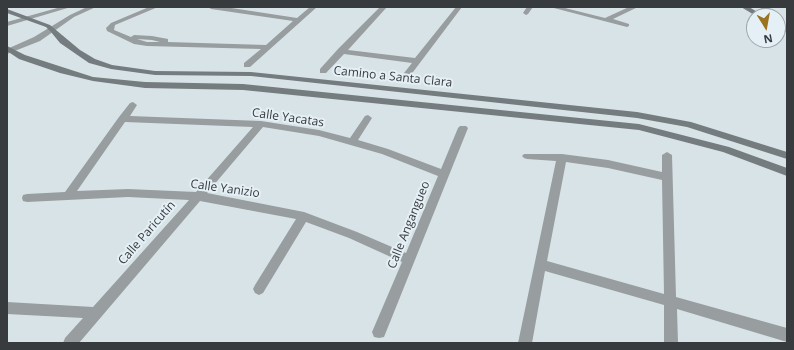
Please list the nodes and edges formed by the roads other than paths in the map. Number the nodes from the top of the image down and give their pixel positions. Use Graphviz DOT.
graph roads {
  1 [pos="68,7"];
  2 [pos="93,7"];
  3 [pos="155,7"];
  4 [pos="211,7"];
  5 [pos="314,7"];
  6 [pos="384,7"];
  7 [pos="460,7"];
  8 [pos="530,7"];
  9 [pos="553,7"];
  10 [pos="592,7"];
  11 [pos="635,7"];
  12 [pos="7,11"];
  13 [pos="526,13"];
  14 [pos="588,15"];
  15 [pos="27,18"];
  16 [pos="299,20"];
  17 [pos="606,20"];
  18 [pos="7,24"];
  19 [pos="627,24"];
  20 [pos="54,30"];
  21 [pos="266,47"];
  22 [pos="8,50"];
  23 [pos="341,51"];
  24 [pos="418,61"];
  25 [pos="248,65"];
  26 [pos="322,71"];
  27 [pos="404,78"];
  28 [pos="133,105"];
  29 [pos="368,118"];
  30 [pos="122,119"];
  31 [pos="261,124"];
  32 [pos="463,128"];
  33 [pos="353,141"];
  34 [pos="668,155"];
  35 [pos="527,156"];
  36 [pos="787,156"];
  37 [pos="562,158"];
  38 [pos="787,172"];
  39 [pos="444,174"];
  40 [pos="668,178"];
  41 [pos="69,195"];
  42 [pos="196,196"];
  43 [pos="27,198"];
  44 [pos="304,216"];
  45 [pos="408,260"];
  46 [pos="541,264"];
  47 [pos="259,289"];
  48 [pos="669,301"];
  49 [pos="7,308"];
  50 [pos="94,313"];
  51 [pos="379,332"];
  52 [pos="787,335"];
  53 [pos="70,343"];
  54 [pos="525,343"];
  55 [pos="671,343"];
  1 -- 15 [label="street"];
  2 -- 20 [label="street"];
  3 -- 21 [label="street"];
  4 -- 16 [label="street"];
  5 -- 16 [label="street"];
  6 -- 23 [label="street"];
  7 -- 24 [label="street"];
  8 -- 13 [label="street"];
  9 -- 14 [label="street"];
  10 -- 14 [label="street"];
  11 -- 17 [label="street"];
  12 -- 15 [label="main road, Camino a Santa Clara"];
  14 -- 17 [label="street"];
  15 -- 18 [label="street"];
  15 -- 20 [label="main road, Camino a Santa Clara"];
  16 -- 21 [label="street"];
  17 -- 19 [label="street"];
  20 -- 22 [label="street"];
  20 -- 36 [label="main road, Camino a Santa Clara"];
  21 -- 25 [label="street"];
  22 -- 38 [label="main road, Camino a Santa Clara"];
  23 -- 24 [label="street"];
  23 -- 26 [label="street"];
  24 -- 27 [label="street"];
  28 -- 30 [label="street"];
  29 -- 33 [label="street"];
  30 -- 31 [label="street, Calle Yacatas"];
  30 -- 41 [label="street"];
  31 -- 33 [label="street, Calle Yacatas"];
  31 -- 42 [label="street, Calle Paricutín"];
  32 -- 39 [label="street, Calle Angangueo"];
  33 -- 39 [label="street, Calle Yacatas"];
  34 -- 40 [label="street"];
  35 -- 37 [label="street"];
  37 -- 40 [label="street"];
  37 -- 46 [label="street"];
  39 -- 45 [label="street, Calle Angangueo"];
  40 -- 48 [label="street"];
  41 -- 42 [label="street, Calle Yanizio"];
  41 -- 43 [label="street, Calle Yanizio"];
  42 -- 44 [label="street, Calle Yanizio"];
  42 -- 50 [label="street, Calle Paricutín"];
  44 -- 45 [label="street, Calle Yanizio"];
  44 -- 47 [label="street"];
  45 -- 51 [label="street, Calle Angangueo"];
  46 -- 48 [label="street"];
  46 -- 54 [label="street"];
  48 -- 52 [label="street"];
  48 -- 55 [label="street"];
  49 -- 50 [label="street"];
  50 -- 53 [label="street, Calle Paricutín"];
}
